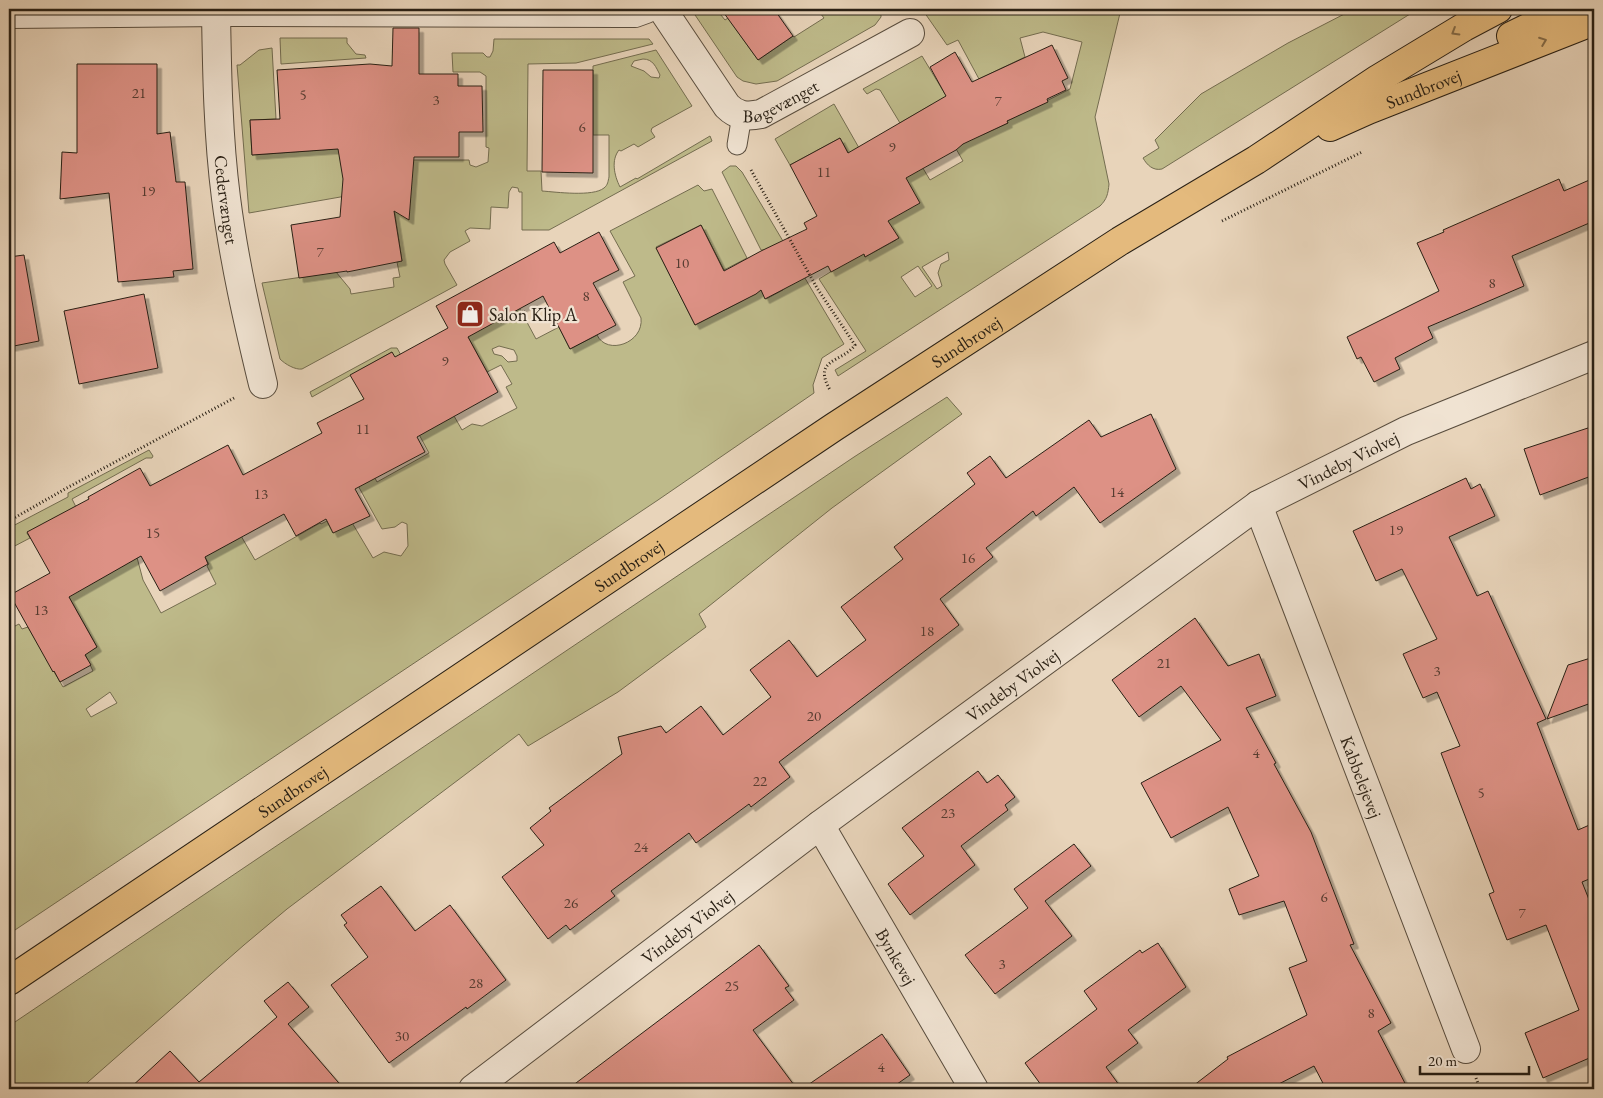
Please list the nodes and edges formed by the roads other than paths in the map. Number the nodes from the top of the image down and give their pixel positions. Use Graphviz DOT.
graph roads {
  1 [pos="646,9"];
  2 [pos="662,9"];
  3 [pos="1498,9"];
  4 [pos="1566,9"];
  5 [pos="222,11"];
  6 [pos="9,14"];
  7 [pos="1594,21"];
  8 [pos="910,33"];
  9 [pos="1368,110"];
  10 [pos="742,115"];
  11 [pos="737,145"];
  12 [pos="1256,160"];
  13 [pos="1594,355"];
  14 [pos="263,384"];
  15 [pos="1258,505"];
  16 [pos="820,825"];
  17 [pos="9,981"];
  18 [pos="1466,1049"];
  19 [pos="473,1089"];
  20 [pos="974,1089"];
  1 -- 5 [label="street"];
  2 -- 10 [label="street, Bøgevænget"];
  3 -- 12 [label="main road, Sundbrovej, one-way"];
  4 -- 9 [label="main road"];
  5 -- 6 [label="street"];
  5 -- 14 [label="street, Cedervænget"];
  9 -- 7 [label="main road, Sundbrovej, one-way"];
  8 -- 10 [label="street, Bøgevænget"];
  9 -- 12 [label="main road, Sundbrovej"];
  10 -- 11 [label="lane"];
  12 -- 17 [label="main road, Sundbrovej"];
  13 -- 15 [label="street, Vindeby Violvej"];
  15 -- 16 [label="street, Vindeby Violvej"];
  15 -- 18 [label="street, Kabbelejevej"];
  16 -- 19 [label="street, Vindeby Violvej"];
  16 -- 20 [label="street, Bynkevej"];
}
